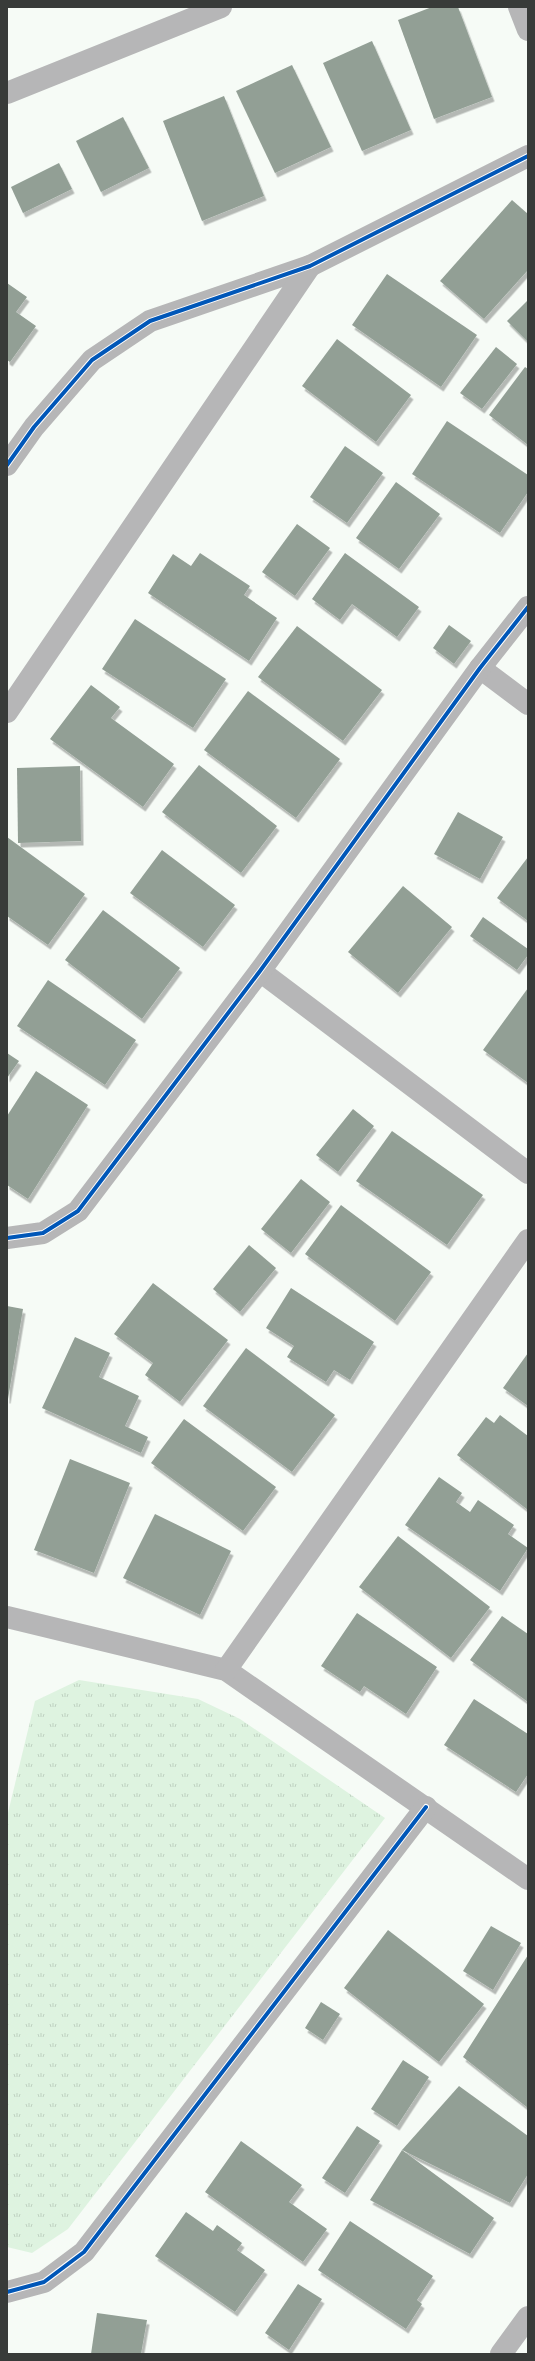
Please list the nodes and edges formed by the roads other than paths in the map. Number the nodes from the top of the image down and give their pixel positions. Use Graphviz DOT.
graph roads {
  1 [pos="221,7"];
  2 [pos="519,7"];
  3 [pos="528,30"];
  4 [pos="7,93"];
  5 [pos="528,156"];
  6 [pos="310,266"];
  7 [pos="7,465"];
  8 [pos="528,607"];
  9 [pos="480,668"];
  10 [pos="528,704"];
  11 [pos="7,712"];
  12 [pos="260,971"];
  13 [pos="528,1173"];
  14 [pos="7,1238"];
  15 [pos="528,1240"];
  16 [pos="8,1620"];
  17 [pos="226,1670"];
  18 [pos="426,1807"];
  19 [pos="528,1879"];
  20 [pos="7,2292"];
  21 [pos="528,2317"];
  22 [pos="501,2354"];
  1 -- 4 [label="street"];
  2 -- 3 [label="street"];
  5 -- 6 [label="street"];
  6 -- 7 [label="street"];
  6 -- 11 [label="street"];
  8 -- 9 [label="street"];
  9 -- 10 [label="street"];
  9 -- 12 [label="street"];
  12 -- 13 [label="street"];
  12 -- 14 [label="street"];
  15 -- 17 [label="street"];
  16 -- 17 [label="street"];
  17 -- 18 [label="street"];
  18 -- 19 [label="street"];
  18 -- 20 [label="street"];
  21 -- 22 [label="street"];
}
